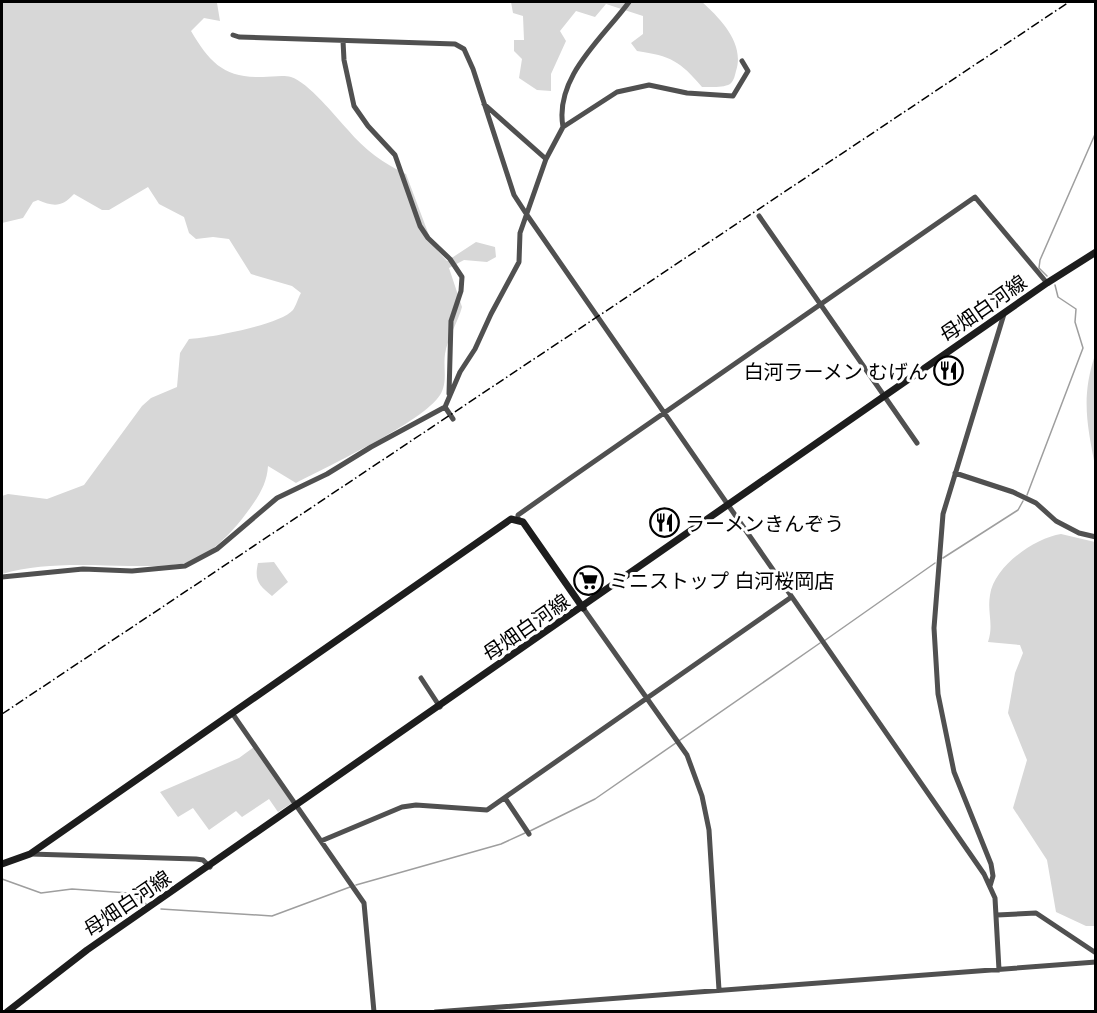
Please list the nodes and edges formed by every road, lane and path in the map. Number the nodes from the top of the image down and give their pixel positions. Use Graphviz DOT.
graph roads {
  1 [pos="629,2"];
  2 [pos="233,35"];
  3 [pos="344,41"];
  4 [pos="742,61"];
  5 [pos="484,104"];
  6 [pos="563,127"];
  7 [pos="546,159"];
  8 [pos="527,216"];
  9 [pos="759,216"];
  10 [pos="1095,252"];
  11 [pos="1047,283"];
  12 [pos="821,304"];
  13 [pos="1004,314"];
  14 [pos="449,397"];
  15 [pos="885,397"];
  16 [pos="445,407"];
  17 [pos="663,414"];
  18 [pos="453,419"];
  19 [pos="917,443"];
  20 [pos="955,473"];
  21 [pos="728,507"];
  22 [pos="518,519"];
  23 [pos="1095,537"];
  24 [pos="2,577"];
  25 [pos="790,598"];
  26 [pos="583,608"];
  27 [pos="420,678"];
  28 [pos="647,699"];
  29 [pos="440,707"];
  30 [pos="232,713"];
  31 [pos="504,798"];
  32 [pos="295,805"];
  33 [pos="529,834"];
  34 [pos="321,841"];
  35 [pos="30,854"];
  36 [pos="2,864"];
  37 [pos="210,867"];
  38 [pos="990,886"];
  39 [pos="997,915"];
  40 [pos="1095,953"];
  41 [pos="1095,962"];
  42 [pos="999,970"];
  43 [pos="719,990"];
  44 [pos="545,1003"];
  45 [pos="7,1011"];
  46 [pos="374,1011"];
  47 [pos="435,1011"];
  48 [pos="546,1011"];
  1 -- 6 [label="street"];
  2 -- 3 [label="street"];
  3 -- 5 [label="street"];
  3 -- 14 [label="street"];
  4 -- 6 [label="street"];
  5 -- 7 [label="street"];
  5 -- 8 [label="street"];
  6 -- 7 [label="street"];
  7 -- 8 [label="street"];
  8 -- 14 [label="street"];
  8 -- 17 [label="street"];
  9 -- 12 [label="street"];
  10 -- 11 [label="main road, 母畑白河線"];
  11 -- 12 [label="street"];
  11 -- 13 [label="main road, 母畑白河線"];
  12 -- 15 [label="street"];
  12 -- 17 [label="street"];
  13 -- 15 [label="main road, 母畑白河線"];
  13 -- 20 [label="street"];
  14 -- 16 [label="street"];
  15 -- 19 [label="street"];
  15 -- 21 [label="main road, 母畑白河線"];
  16 -- 18 [label="street"];
  16 -- 24 [label="street"];
  17 -- 21 [label="street"];
  17 -- 22 [label="street"];
  20 -- 23 [label="street"];
  20 -- 38 [label="street"];
  21 -- 25 [label="street"];
  21 -- 26 [label="main road, 母畑白河線"];
  22 -- 26 [label="main road"];
  22 -- 30 [label="main road"];
  25 -- 28 [label="street"];
  25 -- 38 [label="street"];
  26 -- 28 [label="street"];
  26 -- 29 [label="main road, 母畑白河線"];
  27 -- 29 [label="street"];
  28 -- 31 [label="street"];
  28 -- 43 [label="street"];
  29 -- 32 [label="main road, 母畑白河線"];
  30 -- 32 [label="street"];
  30 -- 35 [label="main road"];
  31 -- 33 [label="street"];
  31 -- 34 [label="street"];
  32 -- 34 [label="street"];
  32 -- 37 [label="main road, 母畑白河線"];
  34 -- 46 [label="street"];
  35 -- 36 [label="main road"];
  35 -- 37 [label="street"];
  37 -- 45 [label="main road, 母畑白河線"];
  38 -- 39 [label="street"];
  39 -- 40 [label="street"];
  39 -- 42 [label="street"];
  41 -- 42 [label="street"];
  42 -- 43 [label="street"];
  43 -- 44 [label="street"];
  44 -- 47 [label="street"];
  44 -- 48 [label="street"];
}
